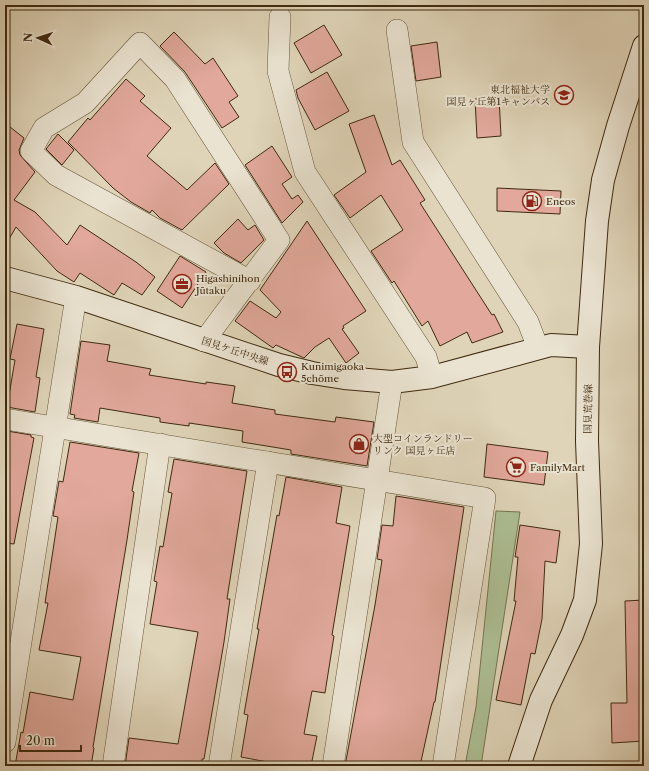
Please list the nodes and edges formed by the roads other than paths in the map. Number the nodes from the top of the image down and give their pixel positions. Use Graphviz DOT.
graph roads {
  1 [pos="280,17"];
  2 [pos="397,30"];
  3 [pos="644,46"];
  4 [pos="5,278"];
  5 [pos="250,281"];
  6 [pos="76,297"];
  7 [pos="204,341"];
  8 [pos="588,347"];
  9 [pos="538,348"];
  10 [pos="432,377"];
  11 [pos="392,382"];
  12 [pos="5,419"];
  13 [pos="54,427"];
  14 [pos="160,444"];
  15 [pos="268,462"];
  16 [pos="378,480"];
  17 [pos="5,742"];
  18 [pos="113,766"];
  19 [pos="219,766"];
  20 [pos="333,766"];
  21 [pos="443,766"];
  22 [pos="519,766"];
  1 -- 10 [label="street"];
  2 -- 9 [label="street"];
  3 -- 8 [label="street, 国見荒巻線"];
  4 -- 6 [label="street, 国見ケ丘中央線"];
  5 -- 5 [label="street"];
  5 -- 7 [label="street"];
  6 -- 7 [label="street, 国見ケ丘中央線"];
  6 -- 13 [label="street"];
  7 -- 11 [label="street, 国見ケ丘中央線"];
  8 -- 9 [label="street, 国見ケ丘中央線"];
  8 -- 22 [label="street, 国見荒巻線"];
  9 -- 10 [label="street, 国見ケ丘中央線"];
  10 -- 11 [label="street, 国見ケ丘中央線"];
  11 -- 16 [label="street"];
  12 -- 13 [label="street"];
  13 -- 14 [label="street"];
  13 -- 17 [label="street"];
  14 -- 15 [label="street"];
  14 -- 18 [label="street"];
  15 -- 16 [label="street"];
  15 -- 19 [label="street"];
  16 -- 20 [label="street"];
  16 -- 21 [label="street"];
}
